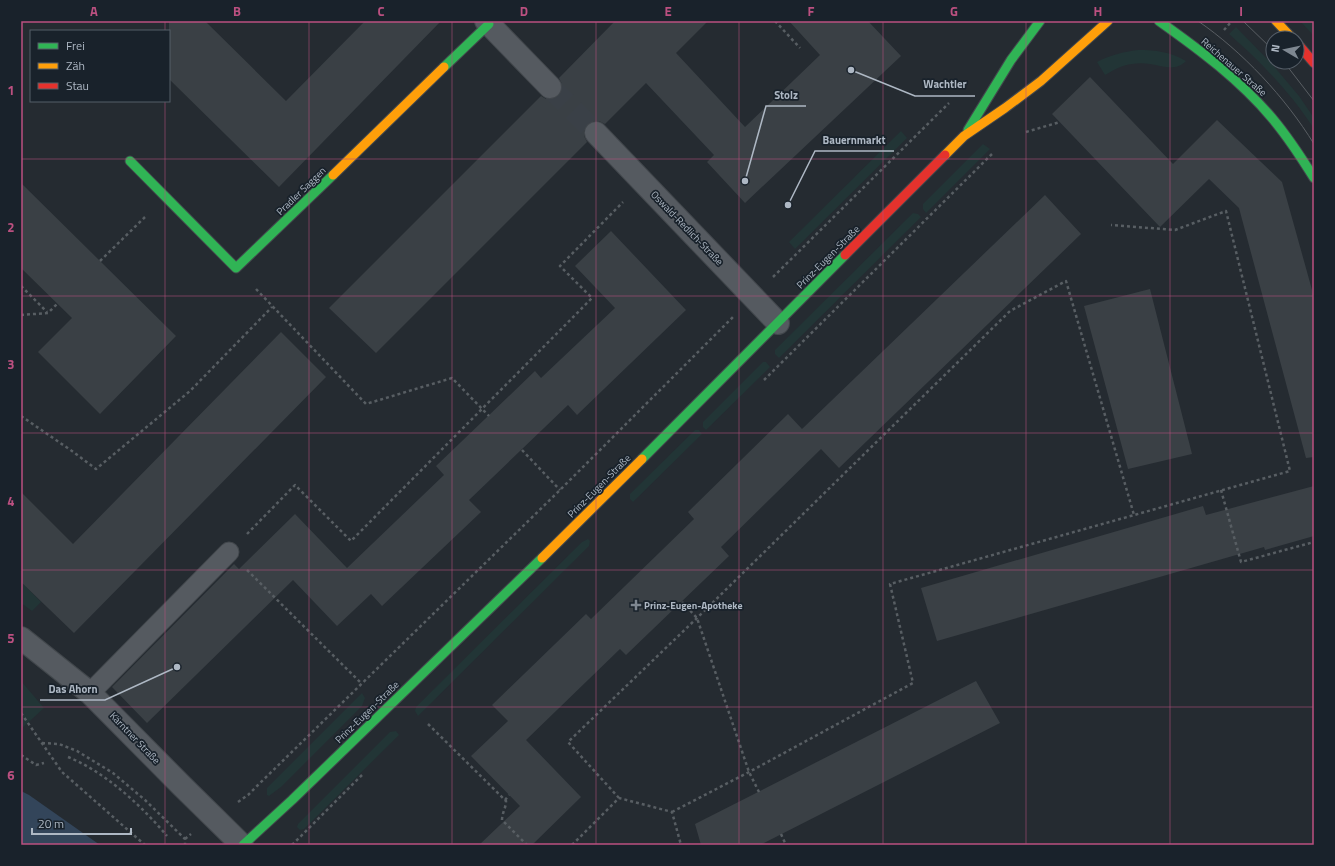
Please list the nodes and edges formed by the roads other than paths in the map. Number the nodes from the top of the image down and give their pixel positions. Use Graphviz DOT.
graph roads {
  1 [pos="1040,21"];
  2 [pos="1108,21"];
  3 [pos="1159,21"];
  4 [pos="1276,21"];
  5 [pos="488,23"];
  6 [pos="1284,30"];
  7 [pos="1305,52"];
  8 [pos="1314,63"];
  9 [pos="550,87"];
  10 [pos="596,133"];
  11 [pos="964,136"];
  12 [pos="130,161"];
  13 [pos="1314,178"];
  14 [pos="778,323"];
  15 [pos="229,552"];
  16 [pos="21,638"];
  17 [pos="90,693"];
  18 [pos="243,845"];
  1 -- 11 [label="street, Prinz-Eugen-Straße"];
  2 -- 11 [label="street, Prinz-Eugen-Straße"];
  3 -- 13 [label="street, Reichenauer Straße"];
  4 -- 6 [label="street"];
  5 -- 9 [label="street"];
  5 -- 12 [label="street, Pradler Saggen"];
  7 -- 8 [label="street"];
  10 -- 14 [label="street, Oswald-Redlich-Straße"];
  11 -- 14 [label="street, Prinz-Eugen-Straße"];
  14 -- 18 [label="street, Prinz-Eugen-Straße"];
  15 -- 17 [label="lane"];
  16 -- 17 [label="street, Kärntner Straße"];
  17 -- 18 [label="street, Kärntner Straße"];
}
